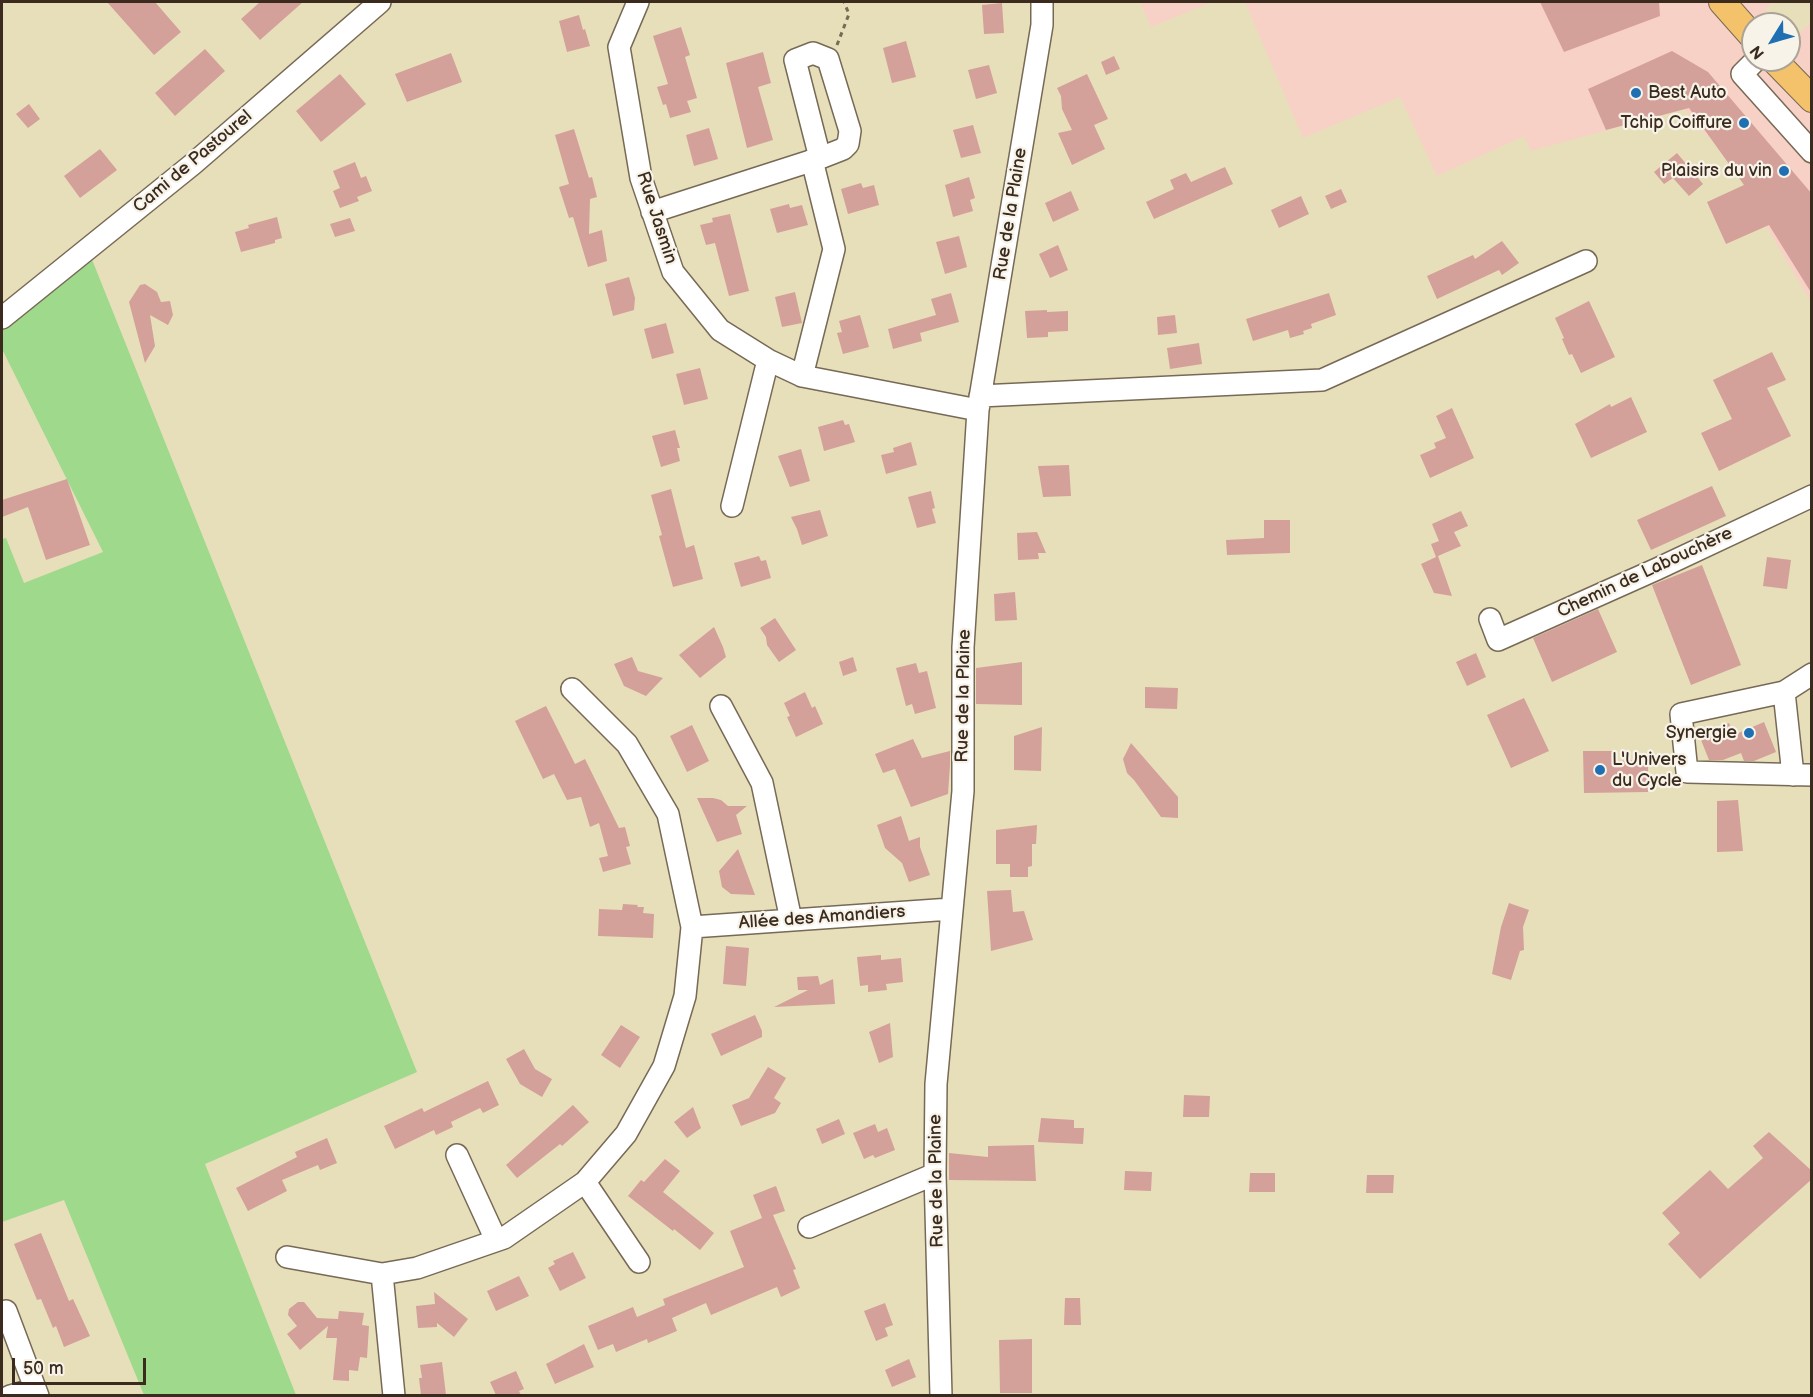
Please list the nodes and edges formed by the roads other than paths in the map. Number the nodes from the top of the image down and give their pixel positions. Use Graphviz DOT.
graph roads {
  1 [pos="380,2"];
  2 [pos="638,2"];
  3 [pos="1042,2"];
  4 [pos="1801,66"];
  5 [pos="1744,72"];
  6 [pos="1786,72"];
  7 [pos="1812,78"];
  8 [pos="1812,99"];
  9 [pos="1812,152"];
  10 [pos="816,159"];
  11 [pos="652,212"];
  12 [pos="1586,261"];
  13 [pos="2,318"];
  14 [pos="768,360"];
  15 [pos="802,376"];
  16 [pos="979,403"];
  17 [pos="1812,496"];
  18 [pos="732,506"];
  19 [pos="1490,619"];
  20 [pos="1812,674"];
  21 [pos="572,688"];
  22 [pos="1784,692"];
  23 [pos="721,706"];
  24 [pos="1802,775"];
  25 [pos="951,909"];
  26 [pos="791,920"];
  27 [pos="692,927"];
  28 [pos="457,1155"];
  29 [pos="935,1174"];
  30 [pos="585,1182"];
  31 [pos="809,1227"];
  32 [pos="496,1240"];
  33 [pos="286,1257"];
  34 [pos="639,1262"];
  35 [pos="382,1274"];
  36 [pos="6,1311"];
  37 [pos="37,1392"];
  38 [pos="10,1395"];
  39 [pos="394,1395"];
  40 [pos="941,1395"];
  1 -- 13 [label="street, Cami de Pastourel"];
  2 -- 11 [label="street, Rue Jasmin"];
  3 -- 16 [label="street, Rue de la Plaine"];
  4 -- 7 [label="main road"];
  5 -- 9 [label="street"];
  6 -- 8 [label="main road"];
  10 -- 10 [label="street"];
  10 -- 11 [label="street"];
  10 -- 15 [label="street"];
  11 -- 14 [label="street, Rue Jasmin"];
  12 -- 16 [label="street, Rue Jasmin"];
  14 -- 15 [label="street, Rue Jasmin"];
  14 -- 18 [label="street"];
  15 -- 16 [label="street, Rue Jasmin"];
  16 -- 25 [label="street, Rue de la Plaine"];
  17 -- 19 [label="street, Chemin de Labouchère"];
  20 -- 22 [label="street"];
  21 -- 27 [label="street"];
  22 -- 24 [label="street"];
  22 -- 24 [label="street"];
  23 -- 26 [label="street"];
  25 -- 26 [label="street, Allée des Amandiers"];
  25 -- 29 [label="street, Rue de la Plaine"];
  26 -- 27 [label="street, Allée des Amandiers"];
  27 -- 30 [label="street"];
  28 -- 32 [label="street"];
  29 -- 31 [label="street"];
  29 -- 40 [label="street, Rue de la Plaine"];
  30 -- 32 [label="street"];
  30 -- 34 [label="street"];
  32 -- 35 [label="street"];
  33 -- 35 [label="street"];
  35 -- 39 [label="street"];
  36 -- 37 [label="street"];
  37 -- 38 [label="street"];
}
